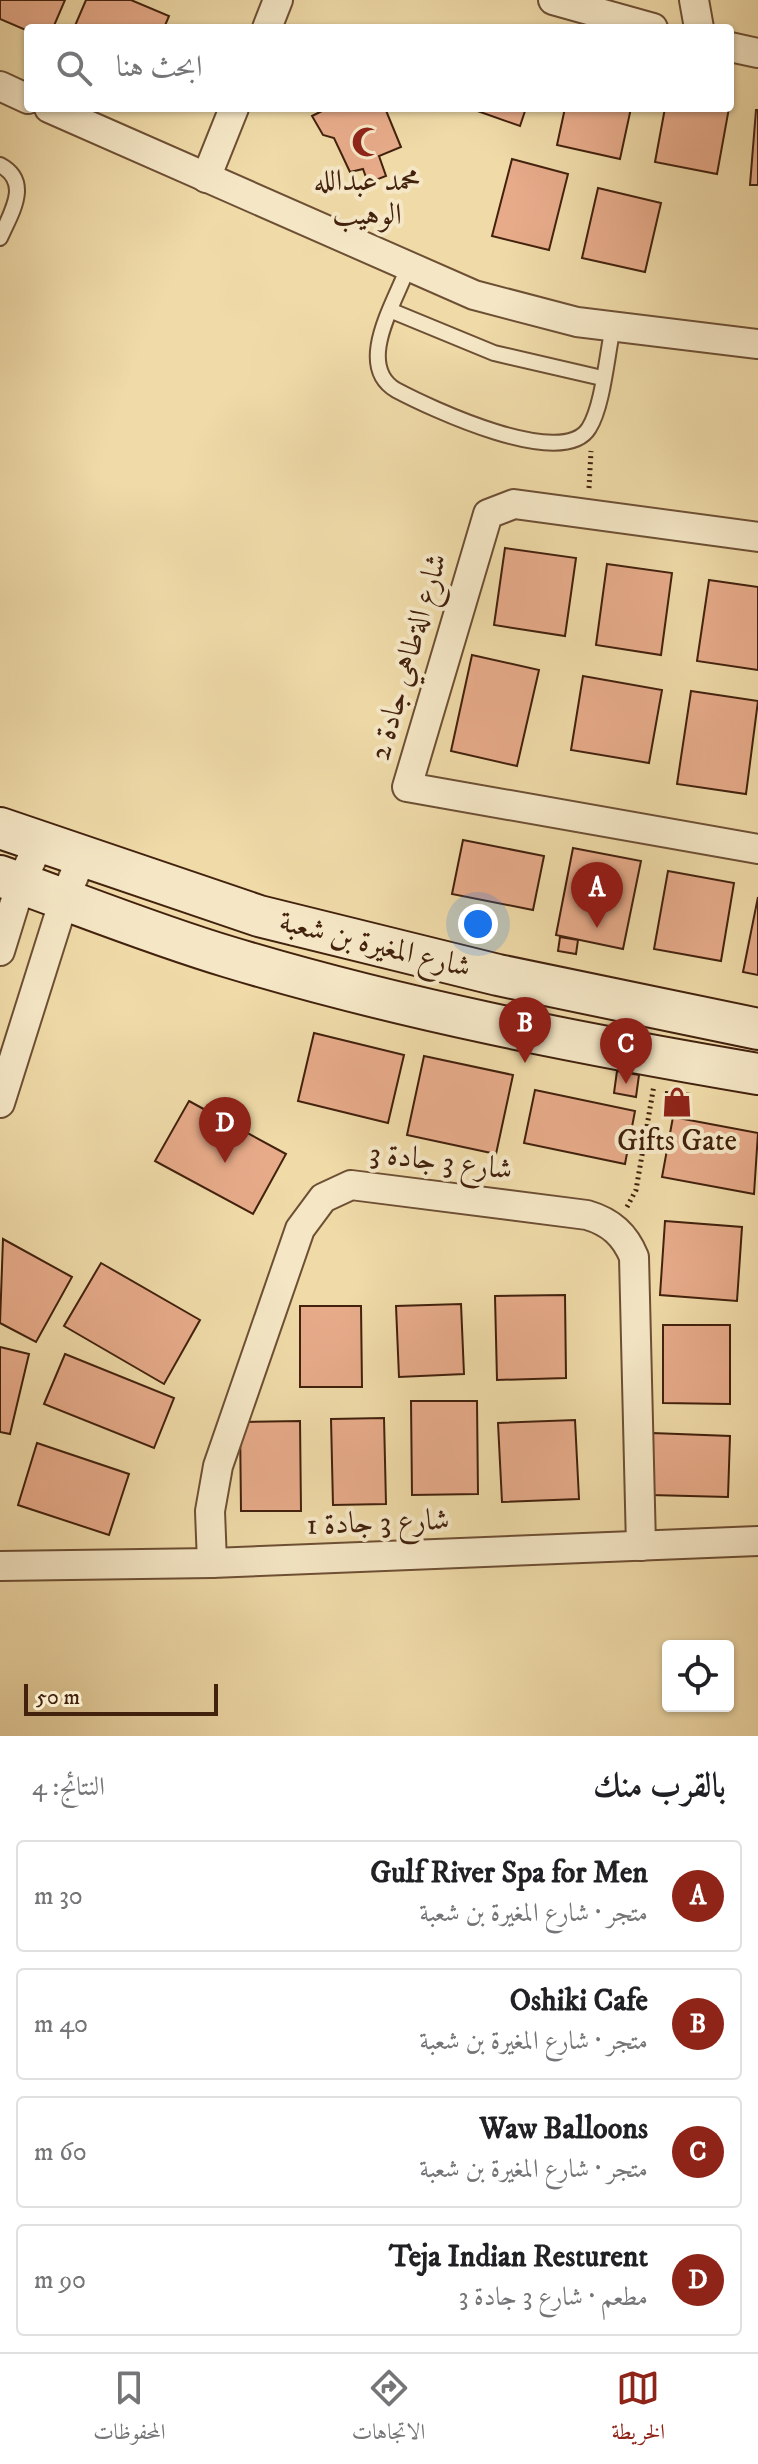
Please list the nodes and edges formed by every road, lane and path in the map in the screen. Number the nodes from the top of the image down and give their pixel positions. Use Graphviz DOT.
graph roads {
  1 [pos="278,0"];
  2 [pos="553,0"];
  3 [pos="694,0"];
  4 [pos="269,24"];
  5 [pos="639,24"];
  6 [pos="698,24"];
  7 [pos="734,48"];
  8 [pos="758,53"];
  9 [pos="0,86"];
  10 [pos="24,97"];
  11 [pos="58,112"];
  12 [pos="232,112"];
  13 [pos="0,165"];
  14 [pos="206,178"];
  15 [pos="0,238"];
  16 [pos="408,267"];
  17 [pos="392,311"];
  18 [pos="613,327"];
  19 [pos="758,344"];
  20 [pos="602,378"];
  21 [pos="585,434"];
  22 [pos="587,513"];
  23 [pos="758,537"];
  24 [pos="0,828"];
  25 [pos="39,843"];
  26 [pos="758,849"];
  27 [pos="81,859"];
  28 [pos="10,879"];
  29 [pos="64,900"];
  30 [pos="0,951"];
  31 [pos="758,1029"];
  32 [pos="658,1057"];
  33 [pos="758,1074"];
  34 [pos="0,1103"];
  35 [pos="616,1229"];
  36 [pos="758,1541"];
  37 [pos="641,1546"];
  38 [pos="212,1563"];
  39 [pos="0,1566"];
  1 -- 4 [label="street"];
  2 -- 5 [label="street"];
  3 -- 6 [label="street"];
  7 -- 8 [label="street"];
  9 -- 10 [label="street"];
  11 -- 14 [label="street"];
  12 -- 14 [label="street"];
  13 -- 15 [label="lane"];
  14 -- 16 [label="street"];
  16 -- 17 [label="lane"];
  16 -- 18 [label="street"];
  17 -- 20 [label="lane"];
  17 -- 21 [label="lane"];
  18 -- 19 [label="street"];
  18 -- 20 [label="lane"];
  20 -- 21 [label="lane"];
  21 -- 22 [label="path"];
  22 -- 23 [label="street, شارع الةطاهي جادة 2"];
  22 -- 26 [label="street, شارع الةطاهي جادة 2"];
  24 -- 25 [label="main road, شارع المغيرة بن شعبة"];
  25 -- 27 [label="main road, شارع المغيرة بن شعبة"];
  25 -- 28 [label="street"];
  27 -- 29 [label="street"];
  27 -- 31 [label="main road, شارع المغيرة بن شعبة"];
  28 -- 29 [label="main road, شارع المغيرة بن شعبة"];
  28 -- 30 [label="street"];
  29 -- 32 [label="main road, شارع المغيرة بن شعبة"];
  29 -- 34 [label="street"];
  32 -- 33 [label="main road, شارع المغيرة بن شعبة"];
  32 -- 35 [label="path"];
  35 -- 37 [label="street"];
  35 -- 38 [label="street, شارع 3 جادة 3"];
  36 -- 37 [label="street, شارع 3 جادة 1"];
  37 -- 38 [label="street, شارع 3 جادة 1"];
  38 -- 39 [label="street, شارع 3 جادة 1"];
}
